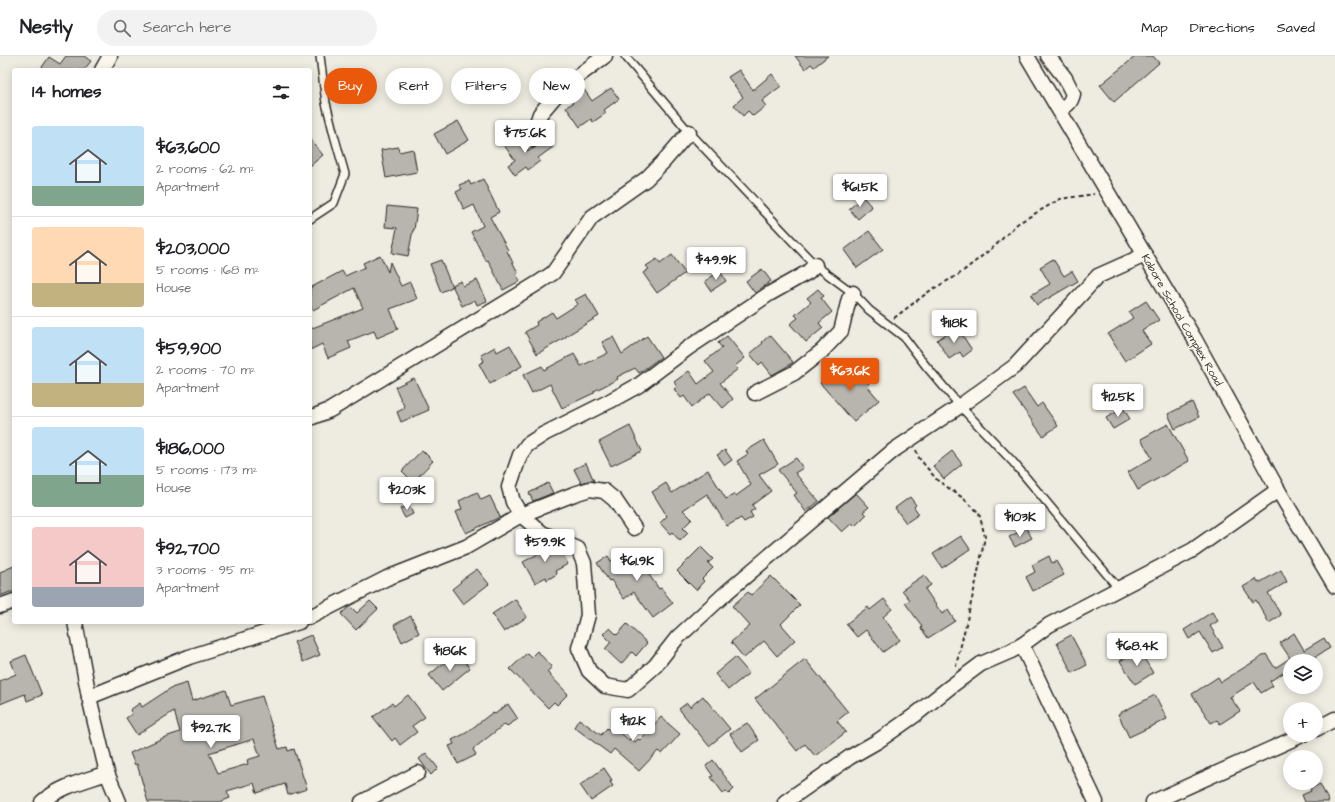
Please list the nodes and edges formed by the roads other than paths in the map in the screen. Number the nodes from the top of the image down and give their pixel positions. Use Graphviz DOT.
graph roads {
  1 [pos="110,56"];
  2 [pos="320,56"];
  3 [pos="605,56"];
  4 [pos="625,56"];
  5 [pos="1027,56"];
  6 [pos="1048,56"];
  7 [pos="103,68"];
  8 [pos="1059,109"];
  9 [pos="689,132"];
  10 [pos="531,140"];
  11 [pos="312,218"];
  12 [pos="1145,255"];
  13 [pos="815,265"];
  14 [pos="852,293"];
  15 [pos="755,393"];
  16 [pos="960,406"];
  17 [pos="312,417"];
  18 [pos="1278,490"];
  19 [pos="521,515"];
  20 [pos="634,528"];
  21 [pos="1335,586"];
  22 [pos="1119,589"];
  23 [pos="12,602"];
  24 [pos="0,606"];
  25 [pos="312,616"];
  26 [pos="75,624"];
  27 [pos="293,624"];
  28 [pos="1022,645"];
  29 [pos="89,696"];
  30 [pos="1335,719"];
  31 [pos="1323,725"];
  32 [pos="1286,742"];
  33 [pos="107,773"];
  34 [pos="418,773"];
  35 [pos="42,802"];
  36 [pos="120,802"];
  37 [pos="362,802"];
  38 [pos="785,802"];
  39 [pos="1096,802"];
  40 [pos="1153,802"];
  1 -- 7 [label="street"];
  2 -- 11 [label="lane"];
  3 -- 10 [label="street"];
  4 -- 9 [label="lane"];
  5 -- 8 [label="street, Kabore School Complex Road"];
  6 -- 8 [label="street"];
  8 -- 12 [label="street, Kabore School Complex Road"];
  9 -- 13 [label="lane"];
  9 -- 17 [label="street"];
  12 -- 16 [label="street"];
  12 -- 18 [label="street, Kabore School Complex Road"];
  13 -- 14 [label="lane"];
  13 -- 19 [label="street"];
  14 -- 15 [label="street"];
  14 -- 16 [label="lane"];
  16 -- 19 [label="street"];
  16 -- 22 [label="lane"];
  18 -- 21 [label="street, Kabore School Complex Road"];
  18 -- 22 [label="street"];
  19 -- 20 [label="street"];
  19 -- 25 [label="street"];
  22 -- 28 [label="street"];
  23 -- 24 [label="street"];
  26 -- 29 [label="street"];
  27 -- 29 [label="street"];
  28 -- 38 [label="street"];
  28 -- 39 [label="street"];
  29 -- 33 [label="street"];
  30 -- 31 [label="street"];
  32 -- 40 [label="street"];
  33 -- 35 [label="street"];
  33 -- 36 [label="street"];
  34 -- 37 [label="street"];
}
